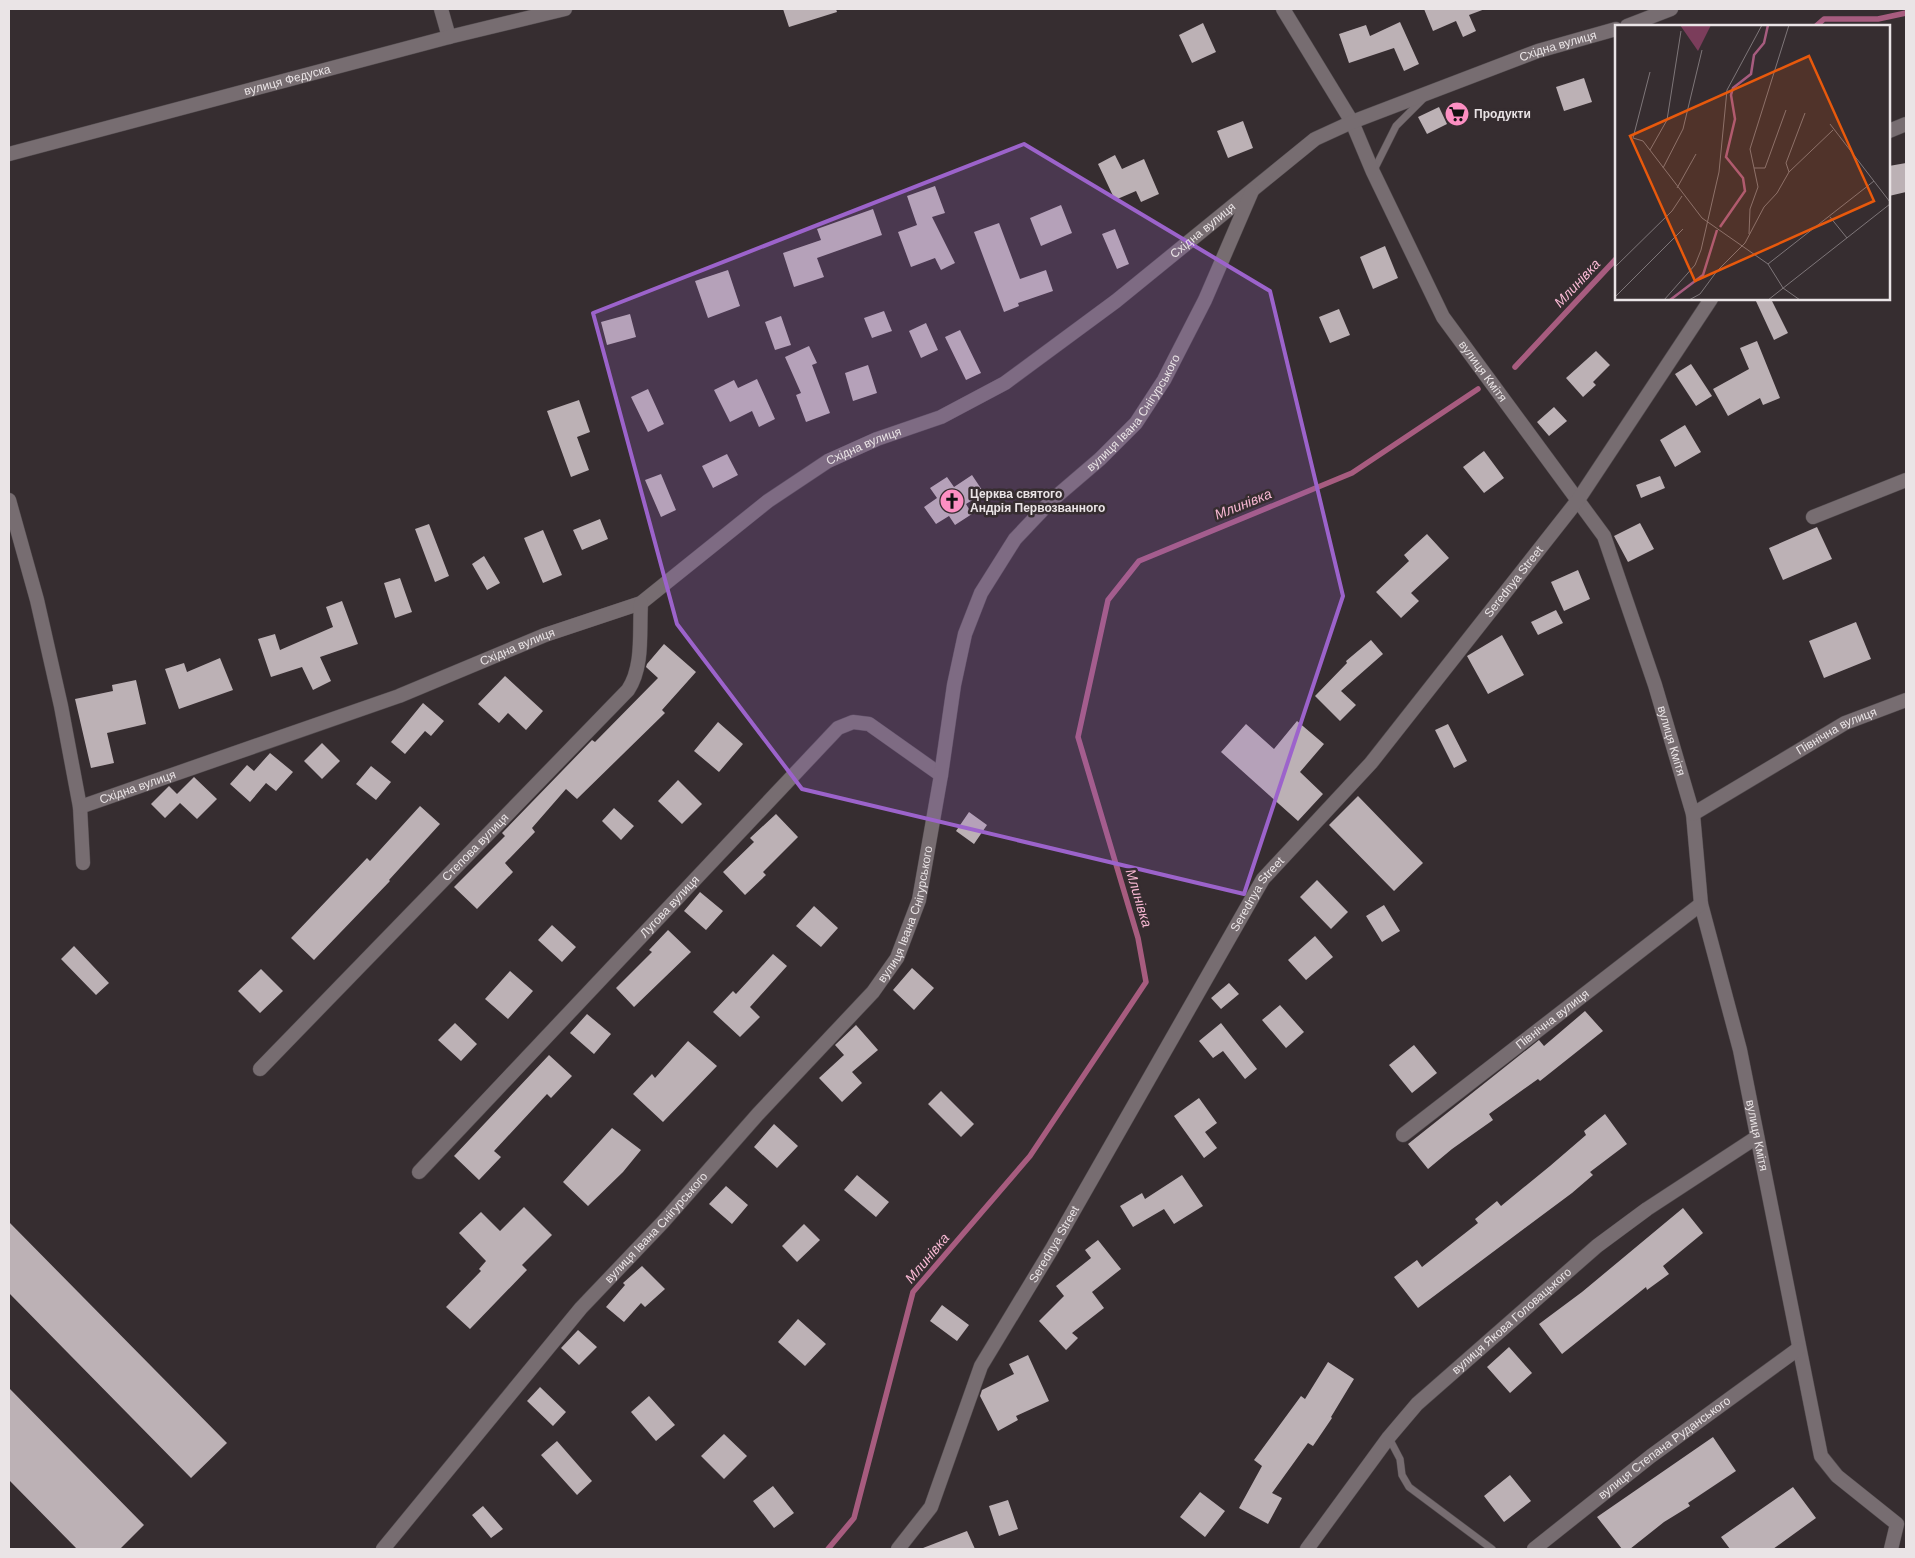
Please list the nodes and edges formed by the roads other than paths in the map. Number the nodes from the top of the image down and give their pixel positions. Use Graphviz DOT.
graph roads {
  1 [pos="441,9"];
  2 [pos="565,9"];
  3 [pos="1283,9"];
  4 [pos="1671,9"];
  5 [pos="1630,25"];
  6 [pos="1615,29"];
  7 [pos="448,37"];
  8 [pos="1429,94"];
  9 [pos="1352,122"];
  10 [pos="1906,124"];
  11 [pos="1890,131"];
  12 [pos="9,154"];
  13 [pos="1373,172"];
  14 [pos="1254,188"];
  15 [pos="1710,300"];
  16 [pos="1906,480"];
  17 [pos="9,500"];
  18 [pos="1578,500"];
  19 [pos="1814,517"];
  20 [pos="641,604"];
  21 [pos="1906,700"];
  22 [pos="941,775"];
  23 [pos="80,807"];
  24 [pos="1693,814"];
  25 [pos="83,863"];
  26 [pos="1701,904"];
  27 [pos="260,1069"];
  28 [pos="1403,1135"];
  29 [pos="1757,1137"];
  30 [pos="419,1172"];
  31 [pos="1798,1349"];
  32 [pos="1388,1437"];
  33 [pos="1902,1527"];
  34 [pos="383,1549"];
  35 [pos="898,1549"];
  36 [pos="1307,1549"];
  37 [pos="1492,1549"];
  38 [pos="1534,1549"];
  39 [pos="1891,1549"];
  1 -- 7 [label="street"];
  2 -- 7 [label="street, вулиця Федуска"];
  3 -- 9 [label="street, вулиця Кмітя"];
  4 -- 5 [label="street"];
  6 -- 8 [label="street, Східна вулиця"];
  7 -- 12 [label="street, вулиця Федуска"];
  8 -- 9 [label="street, Східна вулиця"];
  8 -- 13 [label="lane"];
  9 -- 13 [label="street, вулиця Кмітя"];
  9 -- 14 [label="street, Східна вулиця"];
  10 -- 11 [label="street"];
  13 -- 18 [label="street, вулиця Кмітя"];
  14 -- 20 [label="street, Східна вулиця"];
  14 -- 22 [label="street, вулиця Івана Снігурського"];
  15 -- 18 [label="street, Serednya Street"];
  16 -- 19 [label="street"];
  17 -- 23 [label="street"];
  18 -- 24 [label="street, вулиця Кмітя"];
  18 -- 35 [label="street, Serednya Street"];
  20 -- 23 [label="street, Східна вулиця"];
  20 -- 27 [label="street, Степова вулиця"];
  21 -- 24 [label="street, Північна вулиця"];
  22 -- 30 [label="street, Лугова вулиця"];
  22 -- 34 [label="street, вулиця Івана Снігурського"];
  23 -- 25 [label="street"];
  24 -- 26 [label="street, вулиця Кмітя"];
  26 -- 28 [label="street, Північна вулиця"];
  26 -- 29 [label="street, вулиця Кмітя"];
  29 -- 31 [label="street, вулиця Кмітя"];
  29 -- 32 [label="street, вулиця Якова Головацького"];
  31 -- 33 [label="street, вулиця Кмітя"];
  31 -- 38 [label="street, вулиця Степана Руданського"];
  32 -- 36 [label="street, вулиця Якова Головацького"];
  32 -- 37 [label="lane"];
  33 -- 39 [label="street"];
}
